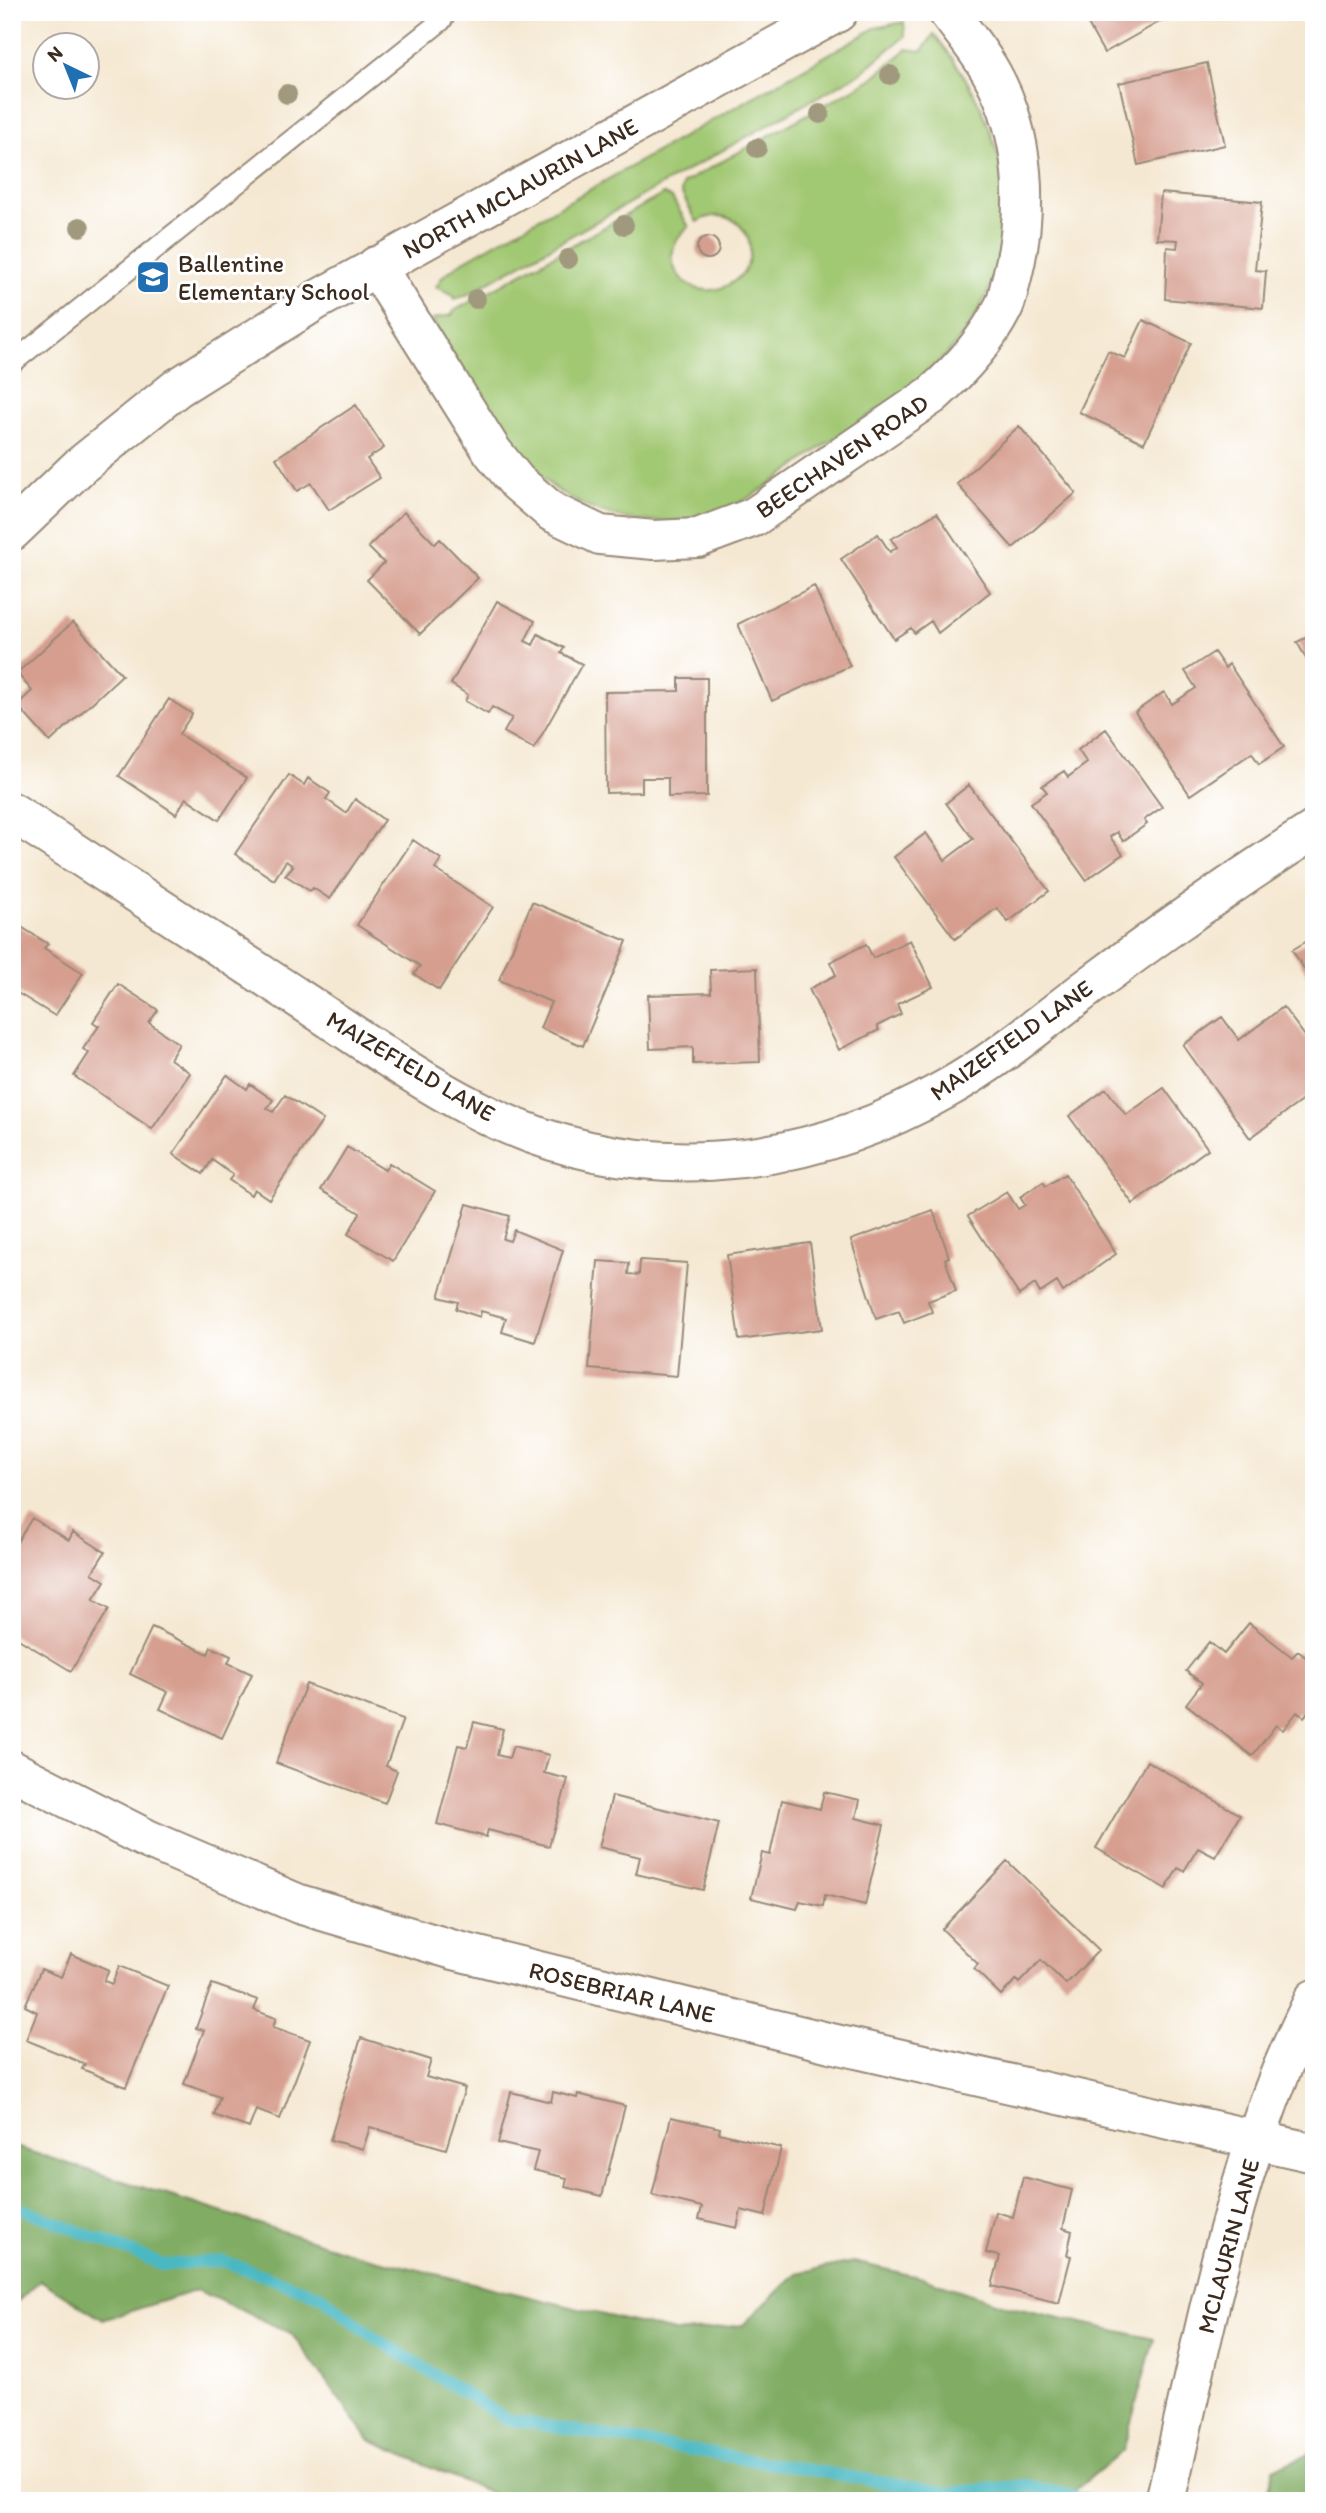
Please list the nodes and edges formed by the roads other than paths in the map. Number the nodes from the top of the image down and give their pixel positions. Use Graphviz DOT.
graph roads {
  1 [pos="447,12"];
  2 [pos="838,12"];
  3 [pos="948,12"];
  4 [pos="376,266"];
  5 [pos="12,363"];
  6 [pos="12,531"];
  7 [pos="12,812"];
  8 [pos="1314,830"];
  9 [pos="12,1770"];
  10 [pos="1314,1998"];
  11 [pos="1255,2141"];
  12 [pos="1314,2153"];
  13 [pos="1164,2501"];
  1 -- 5 [label="lane"];
  2 -- 4 [label="street, NORTH MCLAURIN LANE"];
  3 -- 4 [label="street, BEECHAVEN ROAD"];
  4 -- 6 [label="street, NORTH MCLAURIN LANE"];
  7 -- 8 [label="street, MAIZEFIELD LANE"];
  9 -- 11 [label="street, ROSEBRIAR LANE"];
  10 -- 11 [label="street, MCLAURIN LANE"];
  11 -- 12 [label="street, ROSEBRIAR LANE"];
  11 -- 13 [label="street, MCLAURIN LANE"];
}
